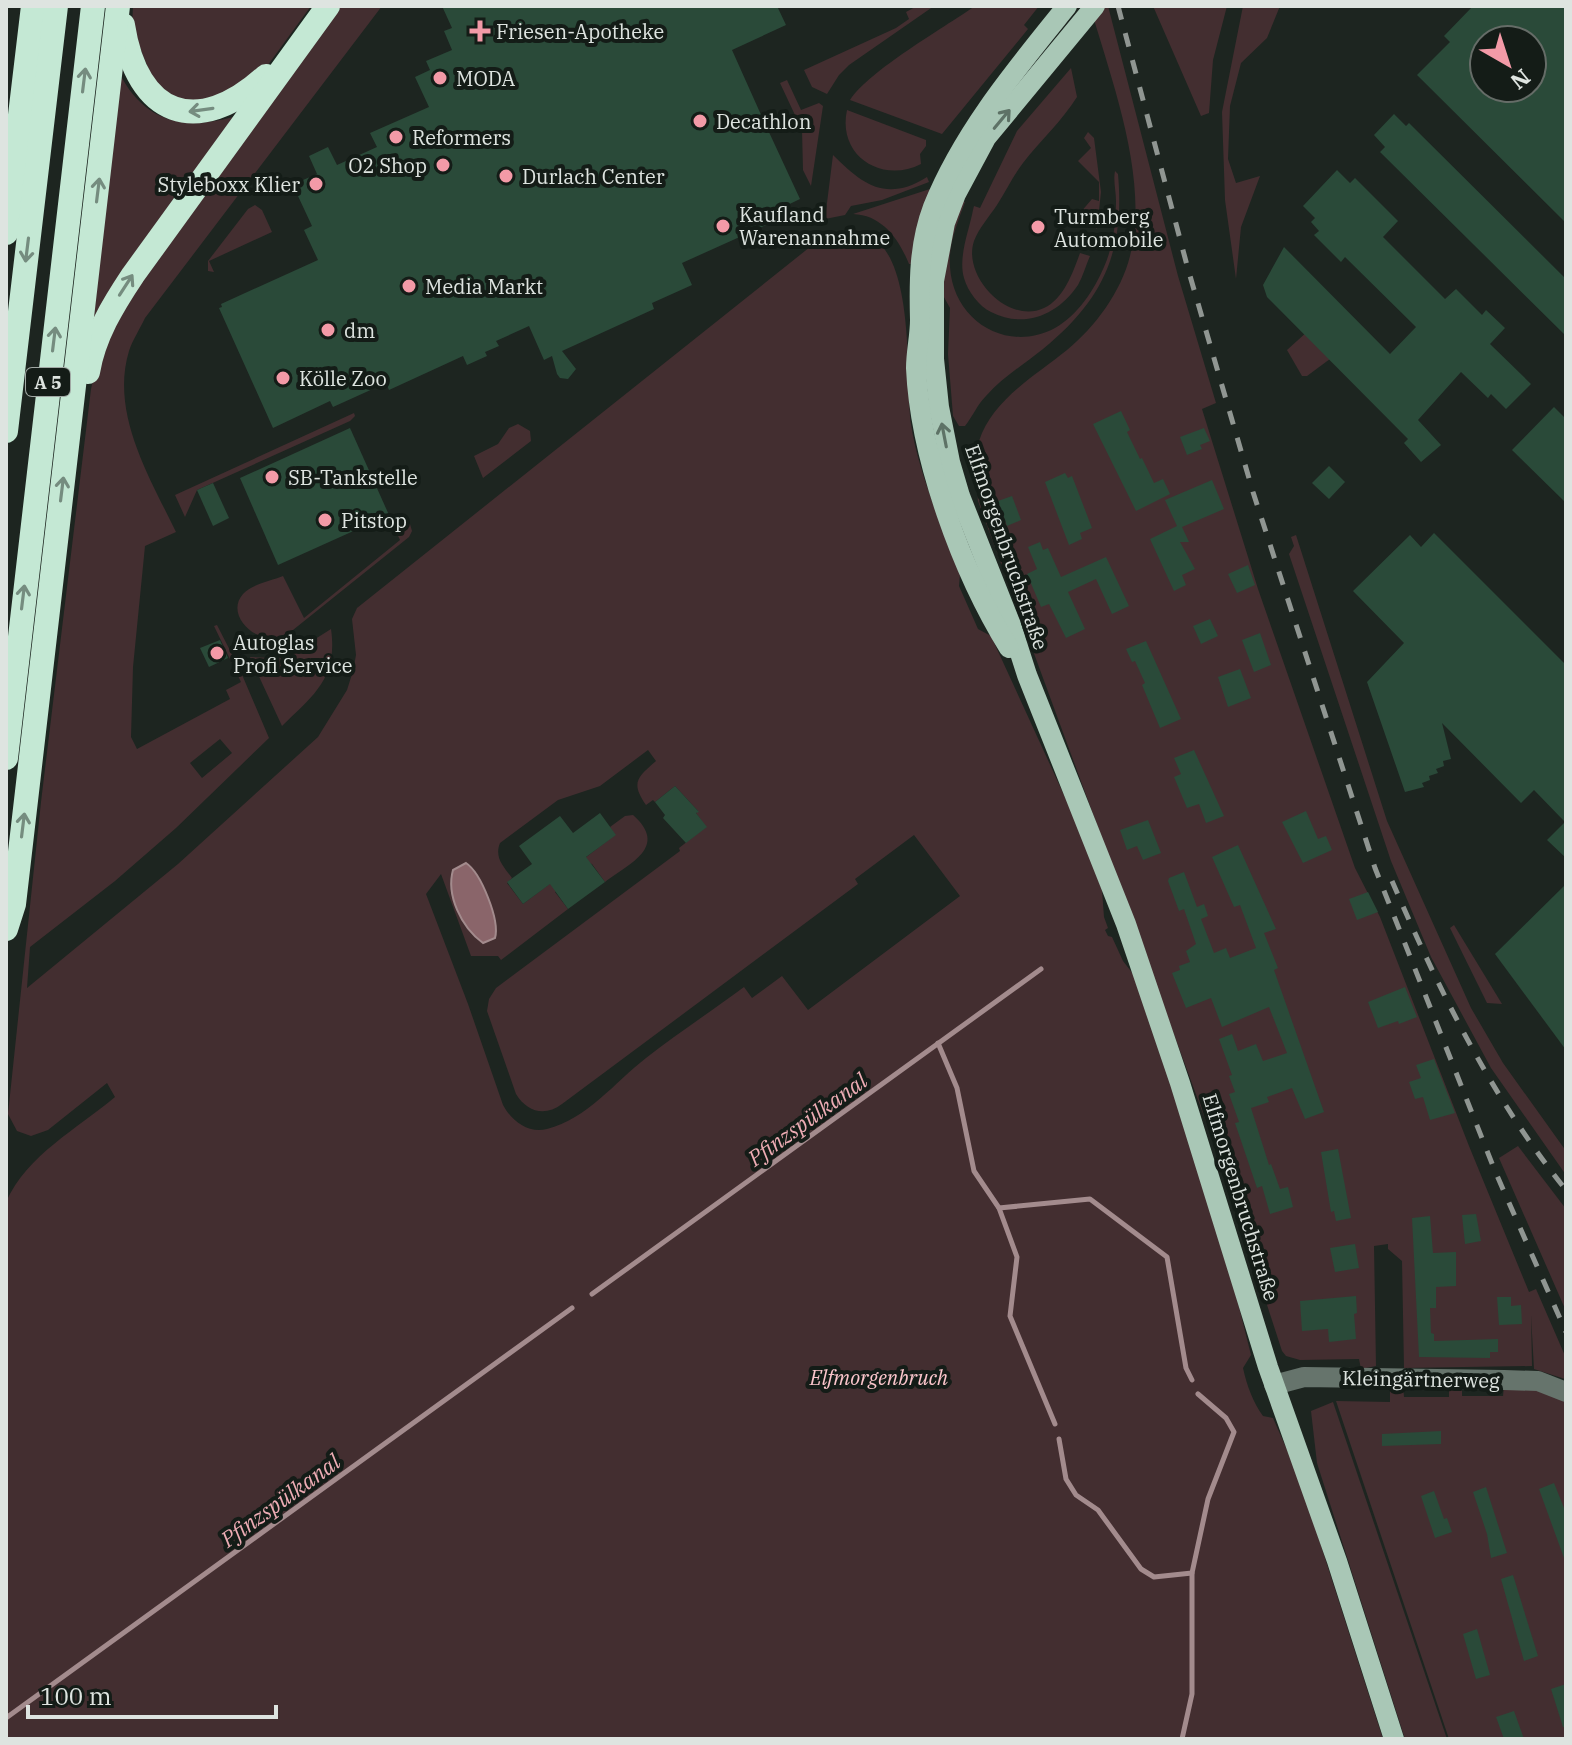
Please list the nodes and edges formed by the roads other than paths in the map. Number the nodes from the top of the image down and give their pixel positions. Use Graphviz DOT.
graph roads {
  1 [pos="33,6"];
  2 [pos="56,6"];
  3 [pos="93,6"];
  4 [pos="119,6"];
  5 [pos="318,6"];
  6 [pos="328,6"];
  7 [pos="1067,6"];
  8 [pos="1095,6"];
  9 [pos="23,87"];
  10 [pos="6,118"];
  11 [pos="6,233"];
  12 [pos="6,431"];
  13 [pos="68,434"];
  14 [pos="1027,675"];
  15 [pos="6,758"];
  16 [pos="6,929"];
  17 [pos="1274,1385"];
  18 [pos="1566,1392"];
  19 [pos="1394,1739"];
  1 -- 9 [label="highway"];
  2 -- 12 [label="highway, A 5, one-way"];
  15 -- 3 [label="highway, A 5, one-way"];
  5 -- 4 [label="highway, one-way"];
  13 -- 4 [label="highway, one-way"];
  13 -- 6 [label="highway, one-way"];
  7 -- 14 [label="main road, Elfmorgenbruchstraße"];
  14 -- 8 [label="main road, Elfmorgenbruchstraße, one-way"];
  9 -- 10 [label="highway"];
  9 -- 11 [label="highway"];
  16 -- 13 [label="highway, one-way"];
  14 -- 17 [label="main road, Elfmorgenbruchstraße"];
  17 -- 18 [label="street, Kleingärtnerweg"];
  17 -- 19 [label="main road, Elfmorgenbruchstraße"];
}
